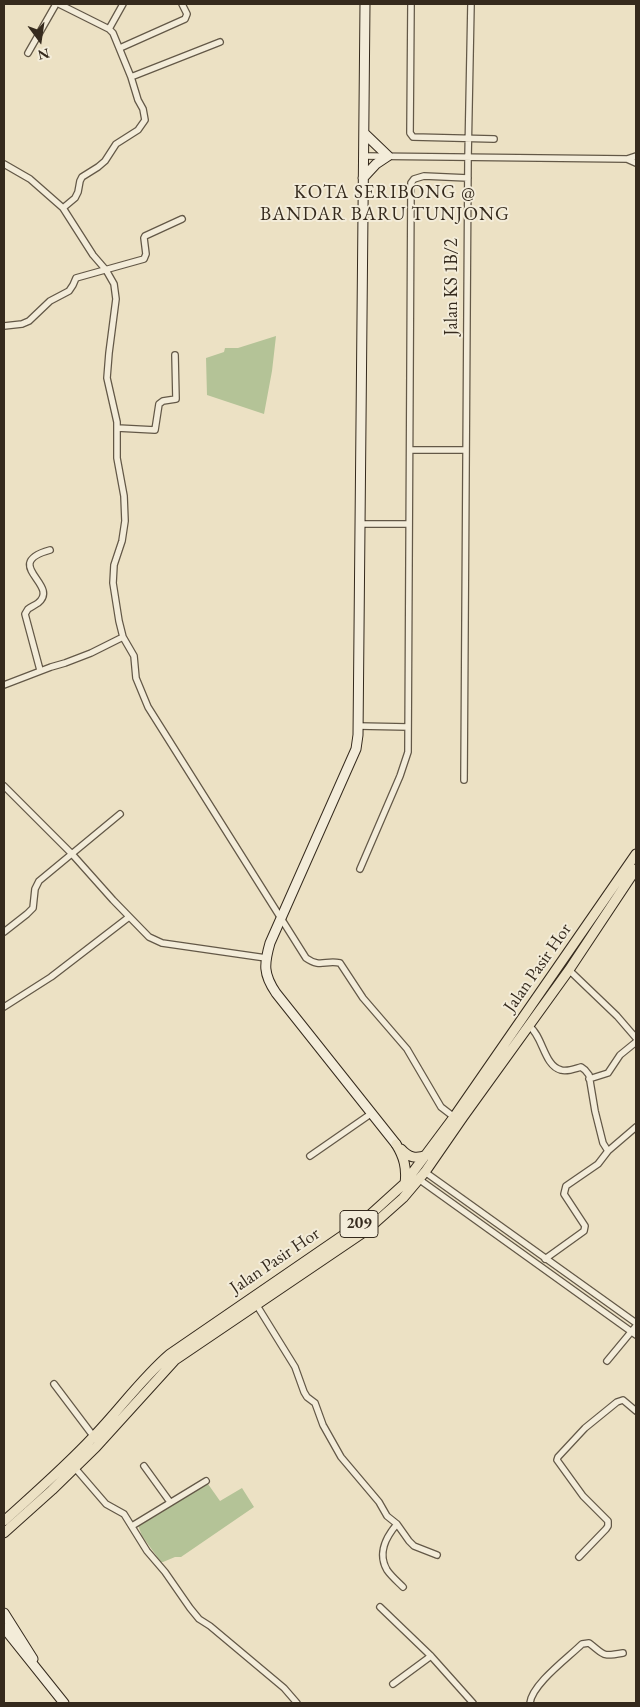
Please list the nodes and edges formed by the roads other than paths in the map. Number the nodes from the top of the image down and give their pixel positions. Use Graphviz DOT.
graph roads {
  1 [pos="58,4"];
  2 [pos="123,4"];
  3 [pos="182,4"];
  4 [pos="365,4"];
  5 [pos="411,4"];
  6 [pos="471,4"];
  7 [pos="109,29"];
  8 [pos="220,42"];
  9 [pos="120,48"];
  10 [pos="28,53"];
  11 [pos="132,77"];
  12 [pos="364,133"];
  13 [pos="468,138"];
  14 [pos="494,139"];
  15 [pos="364,156"];
  16 [pos="388,156"];
  17 [pos="636,156"];
  18 [pos="468,158"];
  19 [pos="627,159"];
  20 [pos="636,163"];
  21 [pos="4,164"];
  22 [pos="363,178"];
  23 [pos="468,178"];
  24 [pos="63,208"];
  25 [pos="182,219"];
  26 [pos="106,270"];
  27 [pos="4,326"];
  28 [pos="175,355"];
  29 [pos="117,428"];
  30 [pos="410,450"];
  31 [pos="466,450"];
  32 [pos="360,524"];
  33 [pos="408,524"];
  34 [pos="50,550"];
  35 [pos="123,637"];
  36 [pos="40,670"];
  37 [pos="4,685"];
  38 [pos="358,726"];
  39 [pos="408,727"];
  40 [pos="464,780"];
  41 [pos="4,786"];
  42 [pos="120,814"];
  43 [pos="72,854"];
  44 [pos="636,854"];
  45 [pos="360,869"];
  46 [pos="636,869"];
  47 [pos="281,916"];
  48 [pos="129,917"];
  49 [pos="4,932"];
  50 [pos="266,958"];
  51 [pos="569,970"];
  52 [pos="4,1007"];
  53 [pos="529,1026"];
  54 [pos="636,1038"];
  55 [pos="636,1042"];
  56 [pos="590,1079"];
  57 [pos="372,1113"];
  58 [pos="454,1117"];
  59 [pos="636,1127"];
  60 [pos="396,1144"];
  61 [pos="608,1151"];
  62 [pos="427,1155"];
  63 [pos="310,1156"];
  64 [pos="422,1176"];
  65 [pos="404,1184"];
  66 [pos="545,1259"];
  67 [pos="256,1304"];
  68 [pos="635,1329"];
  69 [pos="607,1361"];
  70 [pos="54,1384"];
  71 [pos="636,1411"];
  72 [pos="94,1436"];
  73 [pos="144,1466"];
  74 [pos="75,1468"];
  75 [pos="206,1481"];
  76 [pos="170,1502"];
  77 [pos="4,1521"];
  78 [pos="397,1524"];
  79 [pos="132,1526"];
  80 [pos="4,1533"];
  81 [pos="437,1555"];
  82 [pos="578,1557"];
  83 [pos="403,1587"];
  84 [pos="380,1607"];
  85 [pos="4,1613"];
  86 [pos="4,1628"];
  87 [pos="623,1653"];
  88 [pos="431,1656"];
  89 [pos="43,1676"];
  90 [pos="392,1684"];
  91 [pos="64,1703"];
  92 [pos="297,1703"];
  93 [pos="473,1703"];
  94 [pos="530,1703"];
  1 -- 7 [label="street"];
  1 -- 10 [label="street"];
  2 -- 7 [label="street"];
  3 -- 9 [label="street"];
  4 -- 12 [label="street"];
  5 -- 13 [label="street"];
  6 -- 13 [label="street, Jalan KS 1B/2"];
  7 -- 9 [label="street"];
  8 -- 11 [label="street"];
  9 -- 11 [label="street"];
  11 -- 24 [label="street"];
  12 -- 15 [label="street"];
  12 -- 16 [label="street"];
  13 -- 14 [label="street"];
  13 -- 18 [label="street, Jalan KS 1B/2"];
  15 -- 16 [label="street"];
  15 -- 22 [label="street"];
  16 -- 18 [label="street"];
  16 -- 22 [label="street"];
  17 -- 19 [label="street"];
  18 -- 19 [label="street"];
  18 -- 23 [label="street, Jalan KS 1B/2"];
  19 -- 20 [label="street"];
  21 -- 24 [label="street"];
  22 -- 32 [label="street"];
  23 -- 30 [label="street"];
  23 -- 31 [label="street, Jalan KS 1B/2"];
  24 -- 26 [label="street"];
  25 -- 26 [label="street"];
  26 -- 27 [label="street"];
  26 -- 29 [label="street"];
  28 -- 29 [label="street"];
  29 -- 35 [label="street"];
  30 -- 31 [label="street"];
  30 -- 33 [label="street"];
  31 -- 40 [label="street, Jalan KS 1B/2"];
  32 -- 33 [label="street"];
  32 -- 38 [label="street"];
  33 -- 39 [label="street"];
  34 -- 36 [label="street"];
  35 -- 36 [label="street"];
  35 -- 47 [label="street"];
  36 -- 37 [label="street"];
  38 -- 39 [label="street"];
  38 -- 47 [label="street"];
  39 -- 45 [label="street"];
  41 -- 43 [label="street"];
  42 -- 43 [label="street"];
  43 -- 48 [label="street"];
  43 -- 49 [label="street"];
  44 -- 58 [label="main road, Jalan Pasir Hor / 209"];
  46 -- 51 [label="main road, Jalan Pasir Hor / 209"];
  47 -- 50 [label="street"];
  47 -- 58 [label="street"];
  48 -- 50 [label="street"];
  48 -- 52 [label="street"];
  50 -- 57 [label="street"];
  51 -- 53 [label="main road, Jalan Pasir Hor / 209"];
  51 -- 54 [label="street"];
  53 -- 56 [label="street"];
  53 -- 64 [label="main road, Jalan Pasir Hor / 209"];
  55 -- 56 [label="street"];
  56 -- 61 [label="street"];
  57 -- 60 [label="street"];
  57 -- 63 [label="street"];
  58 -- 62 [label="main road, Jalan Pasir Hor / 209"];
  59 -- 61 [label="street"];
  60 -- 62 [label="main road"];
  60 -- 65 [label="main road"];
  61 -- 66 [label="street"];
  62 -- 65 [label="main road, Jalan Pasir Hor / 209"];
  64 -- 66 [label="street"];
  64 -- 67 [label="main road, Jalan Pasir Hor / 209"];
  64 -- 68 [label="street"];
  65 -- 72 [label="main road, Jalan Pasir Hor / 209"];
  66 -- 68 [label="street"];
  67 -- 74 [label="main road, Jalan Pasir Hor / 209"];
  67 -- 78 [label="street"];
  68 -- 69 [label="street"];
  70 -- 72 [label="street"];
  71 -- 82 [label="street"];
  72 -- 77 [label="main road, Jalan Pasir Hor / 209"];
  73 -- 76 [label="street"];
  74 -- 79 [label="street"];
  74 -- 80 [label="main road, Jalan Pasir Hor / 209"];
  75 -- 76 [label="street"];
  76 -- 79 [label="street"];
  78 -- 81 [label="street"];
  78 -- 83 [label="street"];
  79 -- 92 [label="street"];
  84 -- 88 [label="street"];
  85 -- 89 [label="street"];
  86 -- 89 [label="street"];
  87 -- 94 [label="street"];
  88 -- 90 [label="street"];
  88 -- 93 [label="street"];
  89 -- 91 [label="street"];
}
